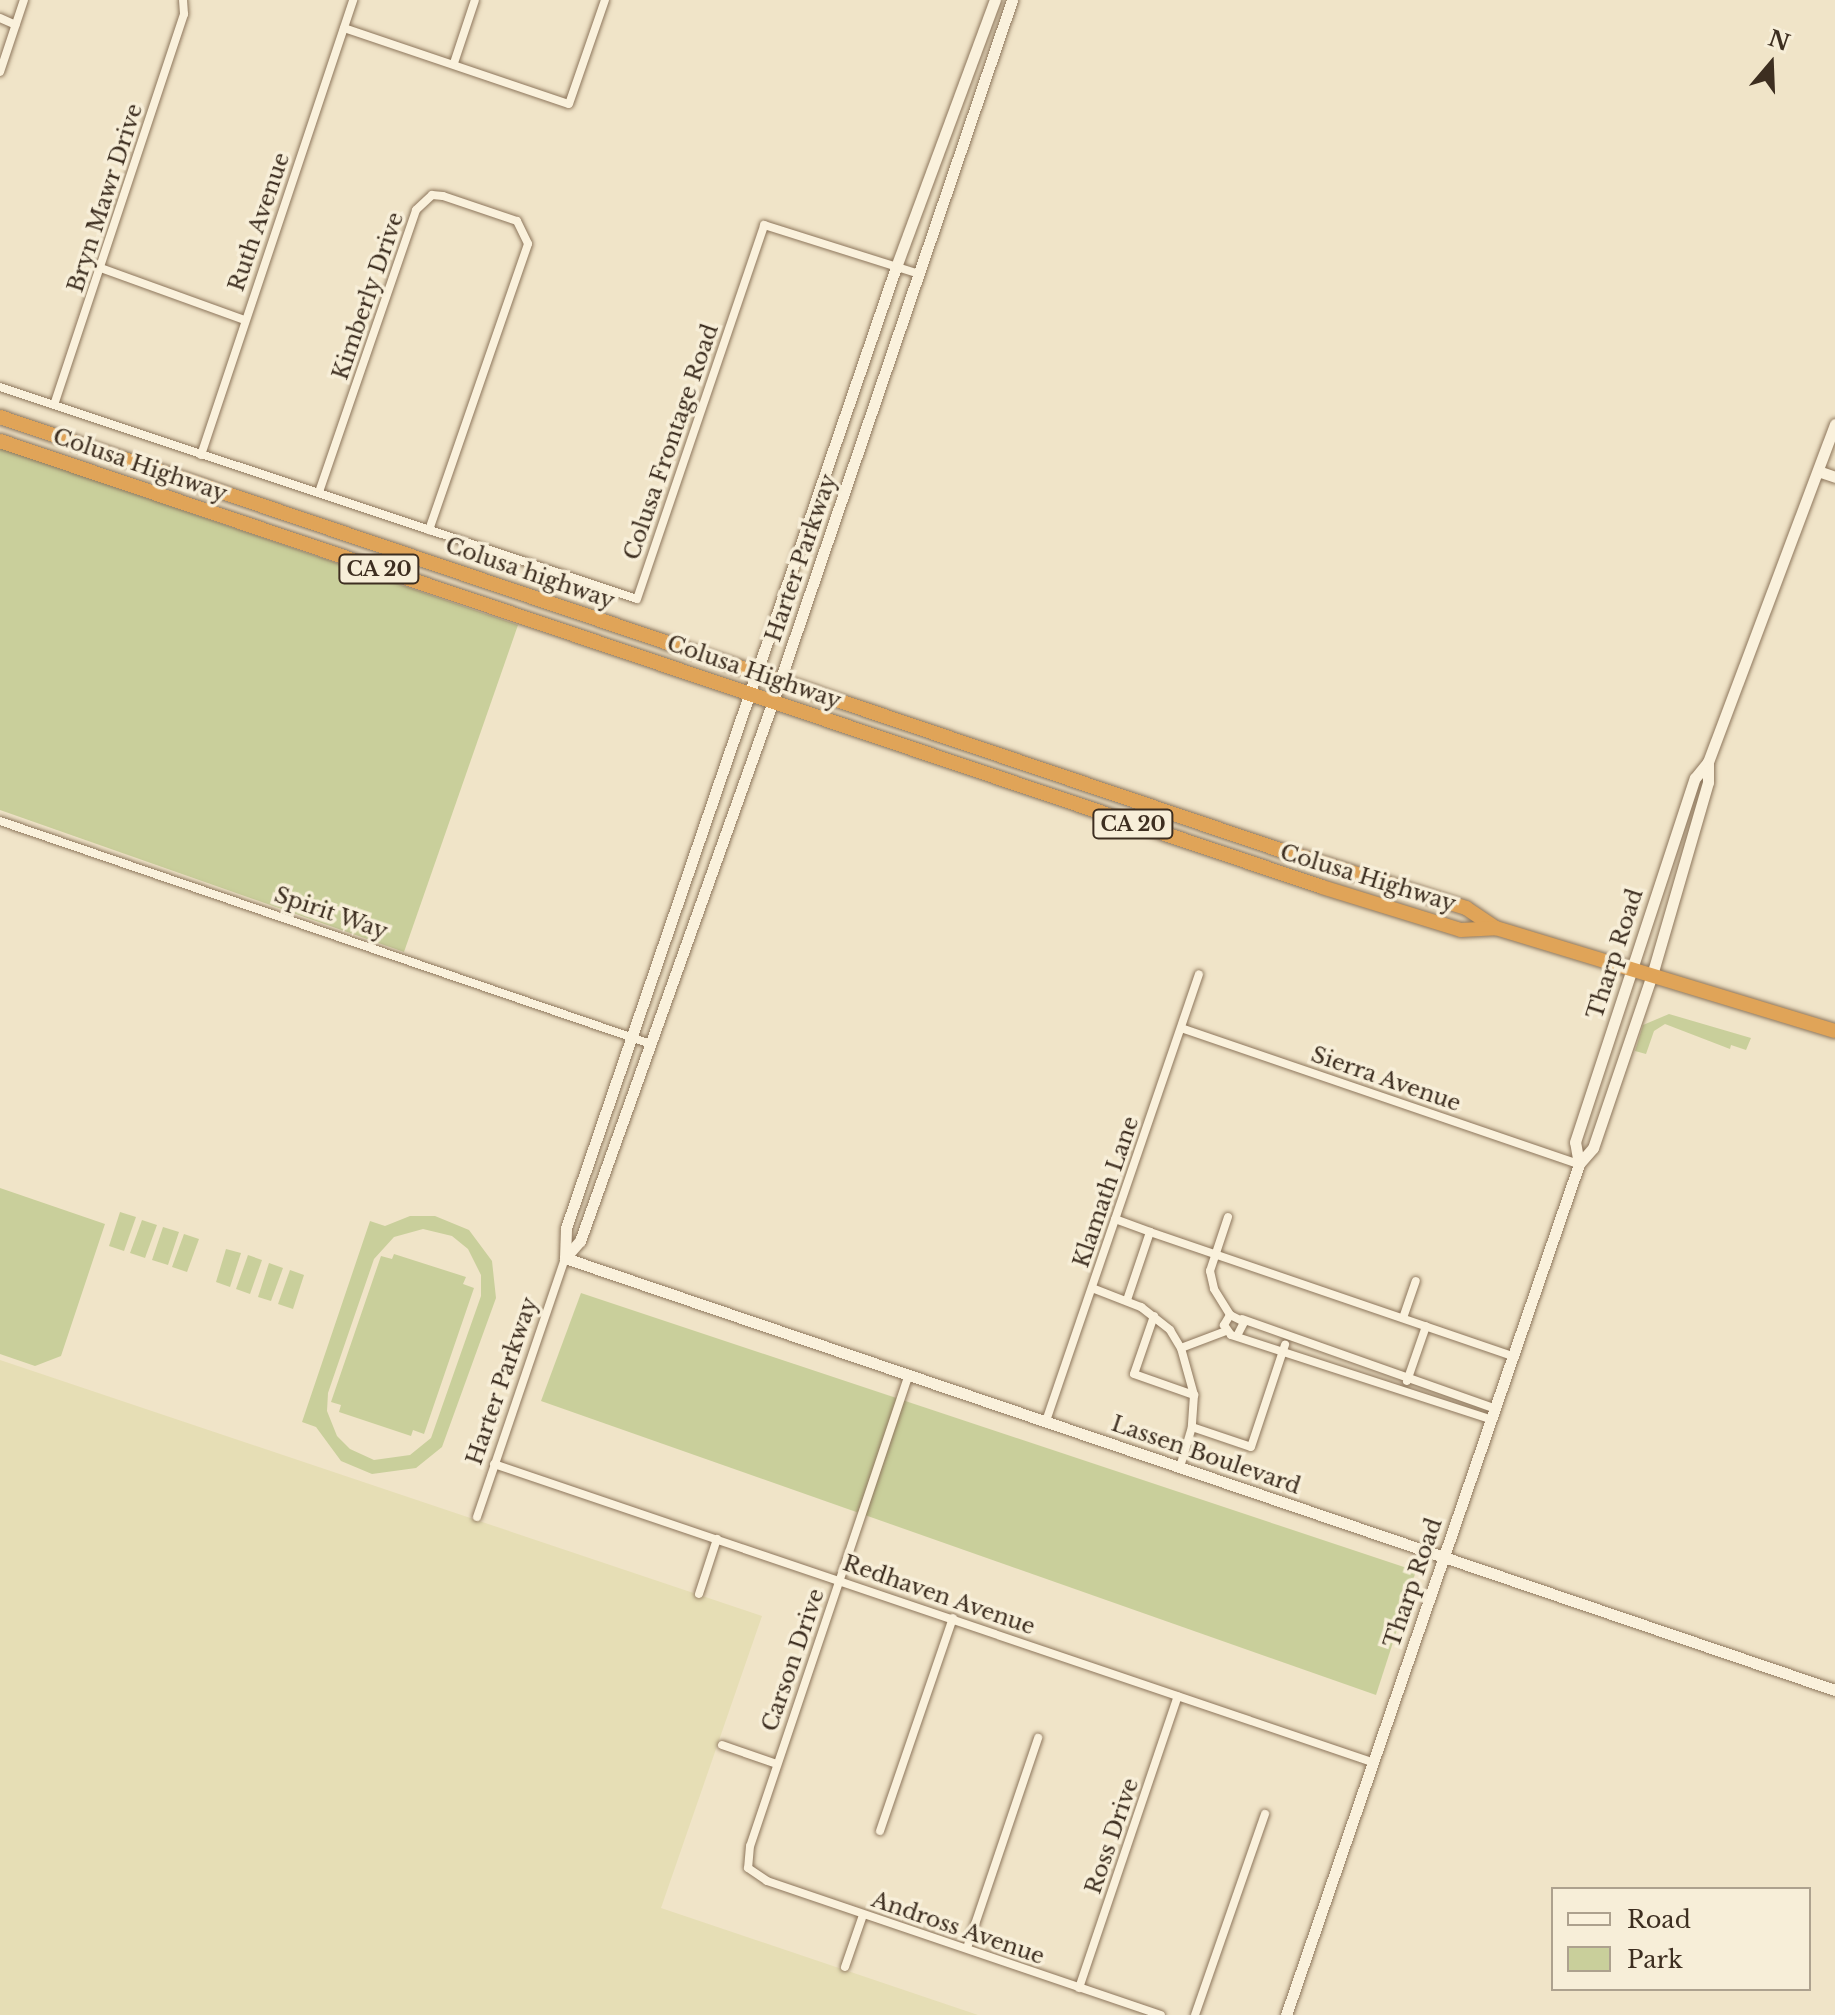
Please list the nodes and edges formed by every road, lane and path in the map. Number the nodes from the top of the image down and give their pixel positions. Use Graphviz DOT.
graph roads {
  1 [pos="24,0"];
  2 [pos="183,0"];
  3 [pos="353,0"];
  4 [pos="475,0"];
  5 [pos="605,0"];
  6 [pos="995,0"];
  7 [pos="1012,0"];
  8 [pos="0,18"];
  9 [pos="16,25"];
  10 [pos="344,28"];
  11 [pos="454,63"];
  12 [pos="0,72"];
  13 [pos="896,267"];
  14 [pos="101,268"];
  15 [pos="919,274"];
  16 [pos="245,320"];
  17 [pos="0,387"];
  18 [pos="54,405"];
  19 [pos="7,420"];
  20 [pos="1835,424"];
  21 [pos="0,441"];
  22 [pos="201,455"];
  23 [pos="1818,471"];
  24 [pos="1835,477"];
  25 [pos="319,492"];
  26 [pos="429,530"];
  27 [pos="758,673"];
  28 [pos="781,680"];
  29 [pos="751,694"];
  30 [pos="773,701"];
  31 [pos="1708,762"];
  32 [pos="0,821"];
  33 [pos="1496,928"];
  34 [pos="1631,969"];
  35 [pos="1199,974"];
  36 [pos="1652,975"];
  37 [pos="1181,1028"];
  38 [pos="1835,1031"];
  39 [pos="632,1037"];
  40 [pos="648,1043"];
  41 [pos="1579,1164"];
  42 [pos="1228,1217"];
  43 [pos="1115,1219"];
  44 [pos="1150,1232"];
  45 [pos="1216,1254"];
  46 [pos="565,1258"];
  47 [pos="1416,1281"];
  48 [pos="1092,1288"];
  49 [pos="1127,1300"];
  50 [pos="1230,1315"];
  51 [pos="1154,1316"];
  52 [pos="1403,1318"];
  53 [pos="1242,1319"];
  54 [pos="1426,1326"];
  55 [pos="1226,1331"];
  56 [pos="1238,1334"];
  57 [pos="1288,1336"];
  58 [pos="1181,1348"];
  59 [pos="1284,1348"];
  60 [pos="1512,1356"];
  61 [pos="909,1374"];
  62 [pos="1408,1378"];
  63 [pos="1404,1389"];
  64 [pos="1194,1395"];
  65 [pos="1492,1413"];
  66 [pos="1046,1421"];
  67 [pos="1192,1427"];
  68 [pos="494,1464"];
  69 [pos="1180,1467"];
  70 [pos="477,1517"];
  71 [pos="717,1539"];
  72 [pos="1442,1557"];
  73 [pos="839,1580"];
  74 [pos="699,1594"];
  75 [pos="953,1618"];
  76 [pos="1835,1690"];
  77 [pos="1178,1696"];
  78 [pos="1038,1738"];
  79 [pos="722,1745"];
  80 [pos="1372,1762"];
  81 [pos="777,1764"];
  82 [pos="1265,1814"];
  83 [pos="880,1831"];
  84 [pos="748,1868"];
  85 [pos="863,1915"];
  86 [pos="967,1948"];
  87 [pos="845,1967"];
  88 [pos="1079,1988"];
  89 [pos="1161,2015"];
  90 [pos="1195,2015"];
  91 [pos="1286,2015"];
  1 -- 9 [label="street"];
  2 -- 14 [label="street, Bryn Mawr Drive"];
  3 -- 10 [label="street, Ruth Avenue"];
  4 -- 11 [label="street"];
  5 -- 11 [label="street"];
  6 -- 13 [label="street, Harter Parkway"];
  7 -- 15 [label="street, Harter Parkway"];
  8 -- 9 [label="street"];
  9 -- 12 [label="street"];
  10 -- 11 [label="street"];
  10 -- 16 [label="street, Ruth Avenue"];
  13 -- 15 [label="street, Colusa Frontage Road"];
  13 -- 26 [label="street, Colusa Frontage Road"];
  13 -- 27 [label="street, Harter Parkway"];
  14 -- 16 [label="street"];
  14 -- 18 [label="street, Bryn Mawr Drive"];
  15 -- 28 [label="street, Harter Parkway"];
  16 -- 22 [label="street, Ruth Avenue"];
  17 -- 18 [label="street, Colusa Frontage Road"];
  18 -- 22 [label="street, Colusa Frontage Road"];
  19 -- 27 [label="highway, Colusa highway / CA 20"];
  20 -- 23 [label="street, Tharp Road"];
  21 -- 29 [label="highway, Colusa Highway / CA 20"];
  22 -- 25 [label="street, Colusa Frontage Road"];
  23 -- 24 [label="street"];
  23 -- 31 [label="street, Tharp Road"];
  25 -- 26 [label="street, Colusa Frontage Road"];
  25 -- 26 [label="street, Kimberly Drive"];
  27 -- 28 [label="highway, Colusa Highway / CA 20"];
  27 -- 29 [label="street, Harter Parkway"];
  28 -- 30 [label="street, Harter Parkway"];
  28 -- 33 [label="highway, Colusa Highway / CA 20"];
  29 -- 30 [label="highway, Colusa Highway / CA 20"];
  29 -- 39 [label="street, Harter Parkway"];
  30 -- 33 [label="highway, Colusa Highway / CA 20"];
  30 -- 40 [label="street, Harter Parkway"];
  31 -- 34 [label="street, Tharp Road"];
  31 -- 36 [label="street, Tharp Road"];
  32 -- 39 [label="street, Spirit Way"];
  33 -- 34 [label="highway, Colusa Highway / CA 20"];
  34 -- 36 [label="highway, Colusa Highway / CA 20"];
  34 -- 41 [label="street, Tharp Road"];
  35 -- 37 [label="street, Klamath Lane"];
  36 -- 38 [label="highway, Colusa Highway / CA 20"];
  36 -- 41 [label="street, Tharp Road"];
  37 -- 41 [label="street, Sierra Avenue"];
  37 -- 43 [label="street, Klamath Lane"];
  39 -- 40 [label="street, Spirit Way"];
  39 -- 46 [label="street, Harter Parkway"];
  40 -- 46 [label="street, Harter Parkway"];
  41 -- 60 [label="street, Tharp Road"];
  42 -- 45 [label="street"];
  43 -- 44 [label="street"];
  43 -- 48 [label="street, Klamath Lane"];
  44 -- 45 [label="street"];
  44 -- 49 [label="street"];
  45 -- 50 [label="street"];
  45 -- 52 [label="street"];
  46 -- 61 [label="street, Lassen Boulevard"];
  46 -- 68 [label="street, Harter Parkway"];
  47 -- 52 [label="street"];
  48 -- 49 [label="street"];
  48 -- 66 [label="street, Klamath Lane"];
  49 -- 51 [label="street"];
  50 -- 53 [label="street"];
  50 -- 55 [label="street"];
  51 -- 58 [label="street"];
  51 -- 64 [label="street"];
  52 -- 54 [label="street"];
  53 -- 56 [label="street"];
  53 -- 57 [label="street"];
  54 -- 60 [label="street"];
  54 -- 62 [label="street"];
  55 -- 56 [label="street"];
  55 -- 58 [label="street"];
  56 -- 59 [label="street"];
  57 -- 59 [label="street"];
  57 -- 62 [label="street"];
  58 -- 64 [label="street"];
  59 -- 63 [label="street"];
  59 -- 67 [label="street"];
  60 -- 65 [label="street, Tharp Road"];
  61 -- 66 [label="street, Lassen Boulevard"];
  61 -- 73 [label="street, Carson Drive"];
  62 -- 63 [label="street"];
  62 -- 65 [label="street"];
  63 -- 65 [label="street"];
  64 -- 67 [label="street"];
  65 -- 72 [label="street, Tharp Road"];
  66 -- 69 [label="street, Lassen Boulevard"];
  67 -- 69 [label="street"];
  68 -- 70 [label="street, Harter Parkway"];
  68 -- 71 [label="street, Redhaven Avenue"];
  69 -- 72 [label="street, Lassen Boulevard"];
  71 -- 73 [label="street, Redhaven Avenue"];
  71 -- 74 [label="street"];
  72 -- 76 [label="street, Lassen Boulevard"];
  72 -- 80 [label="street, Tharp Road"];
  73 -- 75 [label="street, Redhaven Avenue"];
  73 -- 81 [label="street, Carson Drive"];
  75 -- 77 [label="street, Redhaven Avenue"];
  75 -- 83 [label="street"];
  77 -- 80 [label="street, Redhaven Avenue"];
  77 -- 88 [label="street, Ross Drive"];
  78 -- 86 [label="street"];
  79 -- 81 [label="street"];
  80 -- 91 [label="street, Tharp Road"];
  81 -- 84 [label="street, Carson Drive"];
  82 -- 90 [label="street"];
  84 -- 85 [label="street, Andross Avenue"];
  85 -- 86 [label="street, Andross Avenue"];
  85 -- 87 [label="street"];
  86 -- 88 [label="street, Andross Avenue"];
  88 -- 89 [label="street, Andross Avenue"];
}
